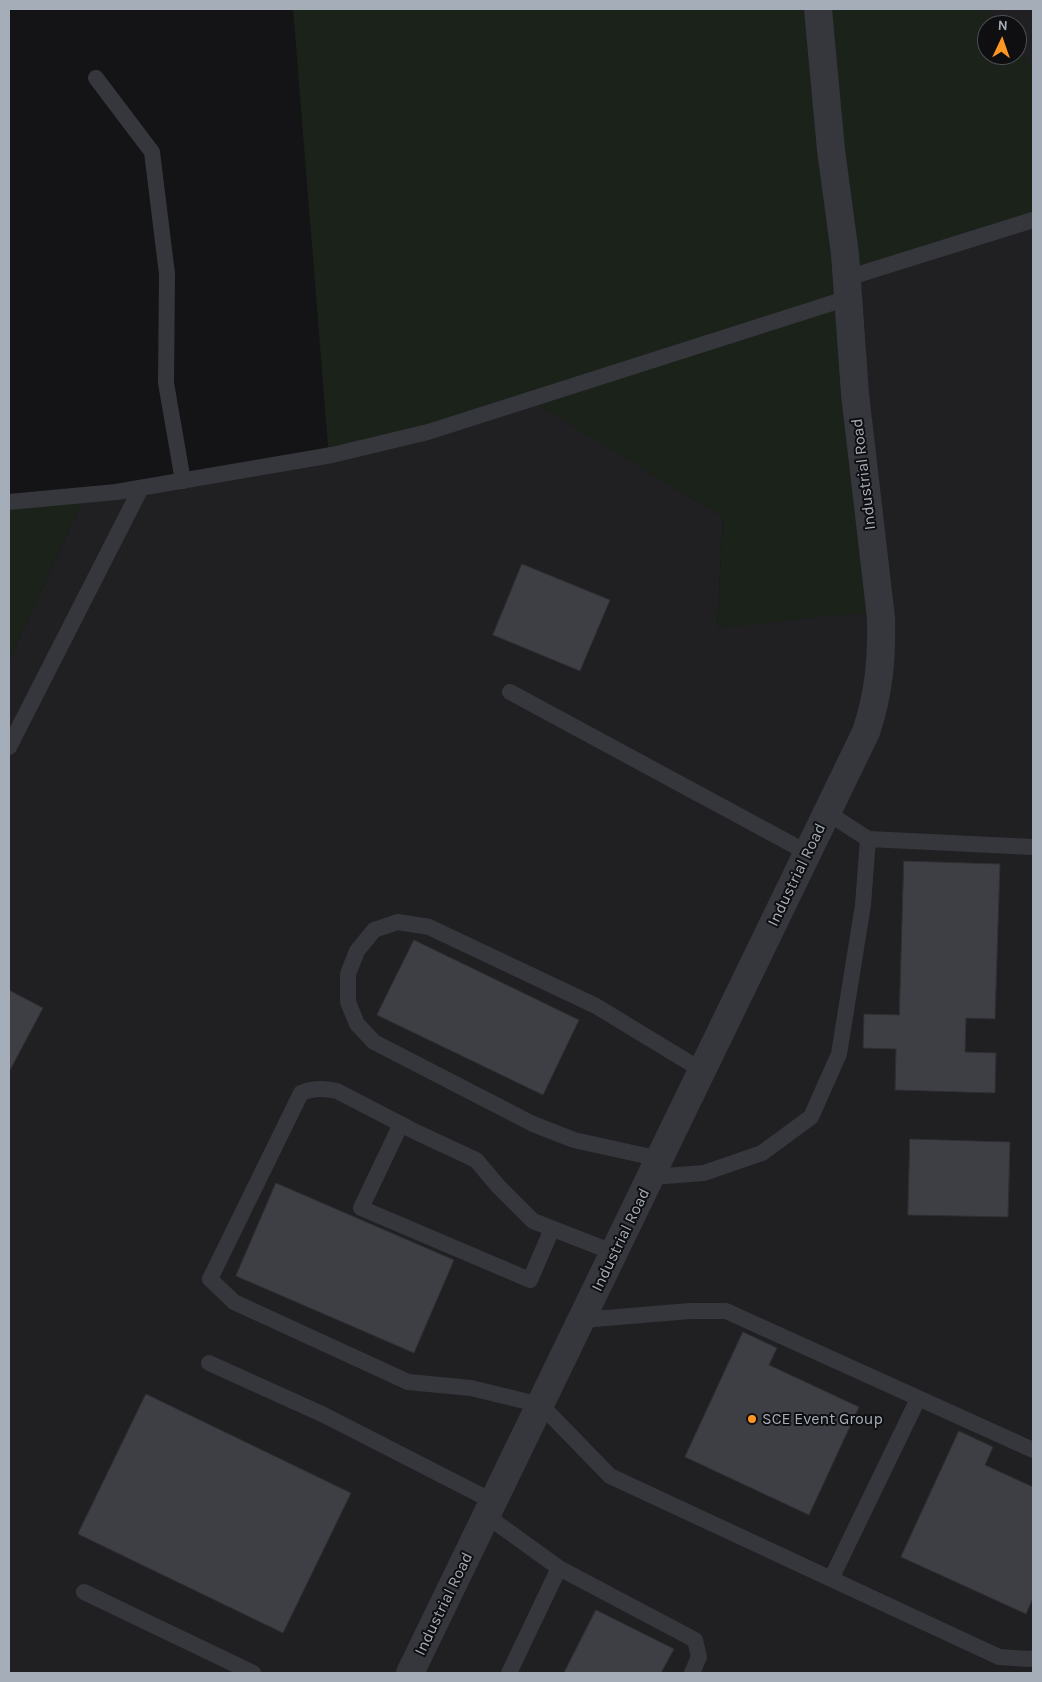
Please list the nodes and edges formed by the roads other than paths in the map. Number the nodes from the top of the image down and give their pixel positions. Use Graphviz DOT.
graph roads {
  1 [pos="818,9"];
  2 [pos="96,78"];
  3 [pos="1033,220"];
  4 [pos="848,288"];
  5 [pos="182,481"];
  6 [pos="141,488"];
  7 [pos="9,502"];
  8 [pos="510,692"];
  9 [pos="9,747"];
  10 [pos="828,812"];
  11 [pos="868,839"];
  12 [pos="1033,847"];
  13 [pos="808,853"];
  14 [pos="703,1071"];
  15 [pos="401,1124"];
  16 [pos="656,1168"];
  17 [pos="552,1229"];
  18 [pos="615,1254"];
  19 [pos="582,1320"];
  20 [pos="208,1363"];
  21 [pos="918,1399"];
  22 [pos="541,1405"];
  23 [pos="1033,1450"];
  24 [pos="490,1509"];
  25 [pos="559,1568"];
  26 [pos="831,1579"];
  27 [pos="84,1592"];
  28 [pos="1033,1658"];
  29 [pos="253,1673"];
  30 [pos="410,1673"];
  31 [pos="509,1673"];
  32 [pos="692,1673"];
  1 -- 4 [label="street, Industrial Road"];
  2 -- 5 [label="lane"];
  3 -- 4 [label="lane"];
  4 -- 5 [label="lane"];
  4 -- 10 [label="street, Industrial Road"];
  5 -- 6 [label="lane"];
  6 -- 7 [label="lane"];
  6 -- 9 [label="lane"];
  8 -- 13 [label="lane"];
  10 -- 11 [label="lane"];
  10 -- 13 [label="street, Industrial Road"];
  11 -- 12 [label="lane"];
  11 -- 16 [label="lane"];
  13 -- 14 [label="street, Industrial Road"];
  14 -- 16 [label="street, Industrial Road"];
  14 -- 16 [label="lane"];
  15 -- 17 [label="lane"];
  15 -- 17 [label="lane"];
  15 -- 22 [label="lane"];
  16 -- 18 [label="street, Industrial Road"];
  17 -- 18 [label="lane"];
  18 -- 19 [label="street, Industrial Road"];
  19 -- 21 [label="lane"];
  19 -- 22 [label="street, Industrial Road"];
  20 -- 24 [label="lane"];
  21 -- 23 [label="lane"];
  21 -- 26 [label="lane"];
  22 -- 24 [label="street, Industrial Road"];
  22 -- 26 [label="lane"];
  24 -- 25 [label="lane"];
  24 -- 30 [label="street, Industrial Road"];
  25 -- 31 [label="lane"];
  25 -- 32 [label="lane"];
  26 -- 28 [label="lane"];
  27 -- 29 [label="lane"];
}
